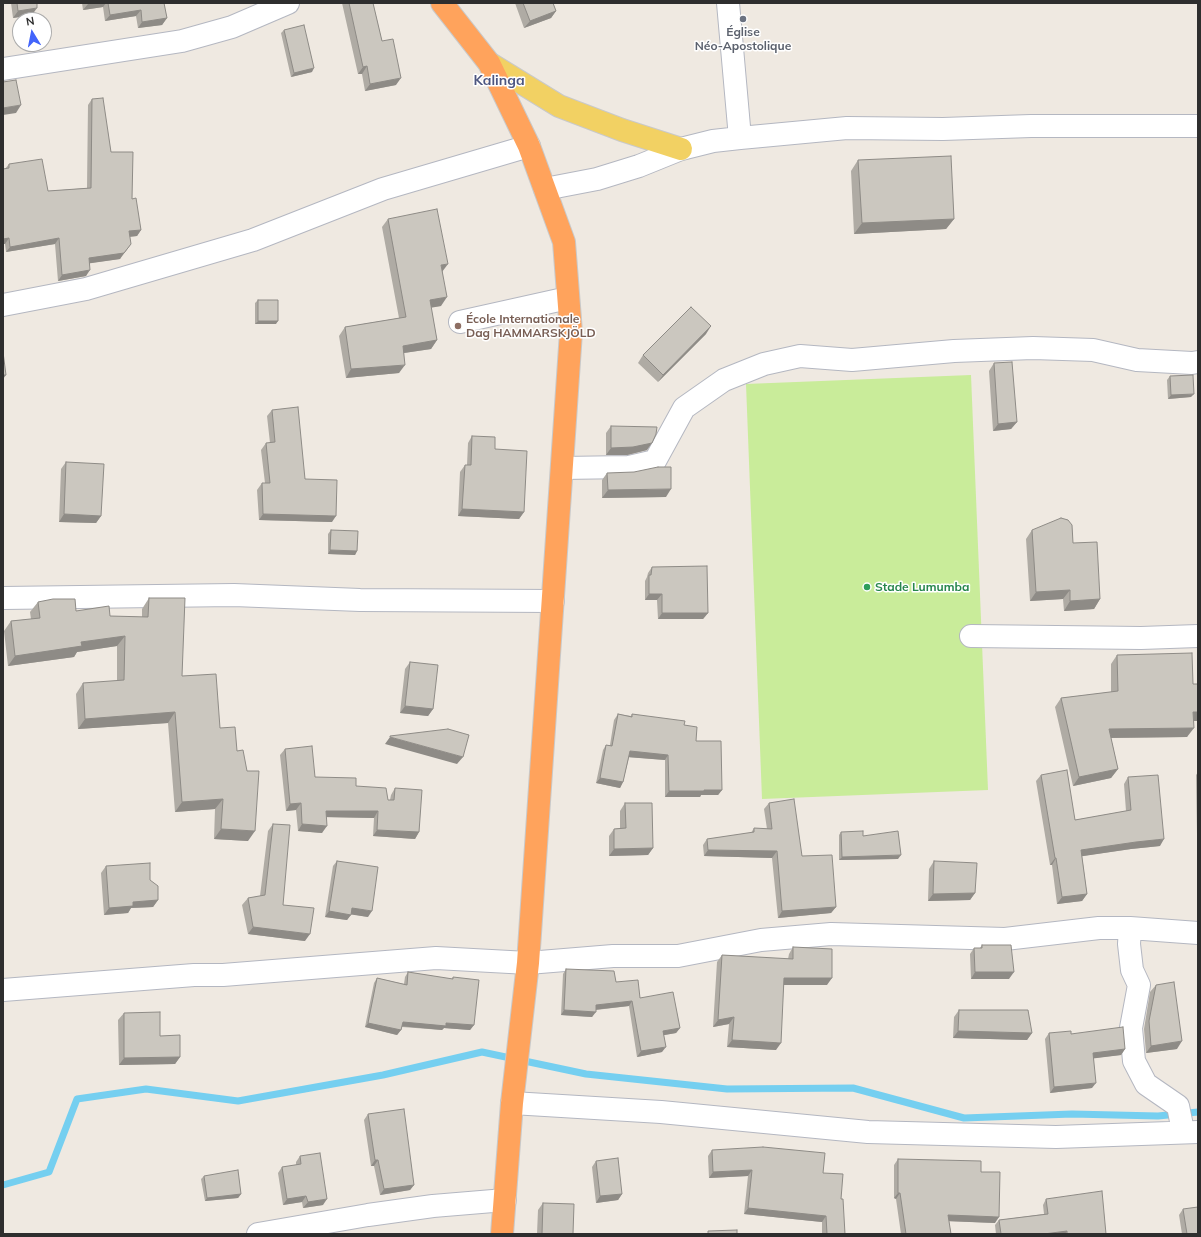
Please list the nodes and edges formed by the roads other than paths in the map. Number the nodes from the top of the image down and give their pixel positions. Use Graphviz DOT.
graph roads {
  1 [pos="288,3"];
  2 [pos="442,3"];
  3 [pos="728,3"];
  4 [pos="489,63"];
  5 [pos="3,69"];
  6 [pos="1198,126"];
  7 [pos="740,138"];
  8 [pos="529,146"];
  9 [pos="681,149"];
  10 [pos="545,189"];
  11 [pos="568,298"];
  12 [pos="3,304"];
  13 [pos="460,322"];
  14 [pos="1198,362"];
  15 [pos="562,468"];
  16 [pos="3,598"];
  17 [pos="553,601"];
  18 [pos="971,636"];
  19 [pos="1198,636"];
  20 [pos="1130,928"];
  21 [pos="1198,933"];
  22 [pos="528,963"];
  23 [pos="3,990"];
  24 [pos="513,1093"];
  25 [pos="1190,1132"];
  26 [pos="505,1200"];
  27 [pos="258,1234"];
  28 [pos="502,1234"];
  1 -- 5 [label="street"];
  2 -- 4 [label="highway"];
  3 -- 7 [label="street"];
  4 -- 8 [label="highway"];
  4 -- 9 [label="main road"];
  6 -- 7 [label="street"];
  7 -- 9 [label="street"];
  8 -- 10 [label="highway"];
  8 -- 12 [label="street"];
  9 -- 10 [label="street"];
  10 -- 11 [label="highway"];
  11 -- 13 [label="street"];
  11 -- 15 [label="highway"];
  14 -- 15 [label="street"];
  15 -- 17 [label="highway"];
  16 -- 17 [label="street"];
  17 -- 22 [label="highway"];
  18 -- 19 [label="street"];
  20 -- 21 [label="street"];
  20 -- 22 [label="street"];
  20 -- 25 [label="street"];
  22 -- 23 [label="street"];
  22 -- 24 [label="highway"];
  24 -- 25 [label="street"];
  24 -- 26 [label="highway"];
  26 -- 27 [label="street"];
  26 -- 28 [label="highway"];
}
